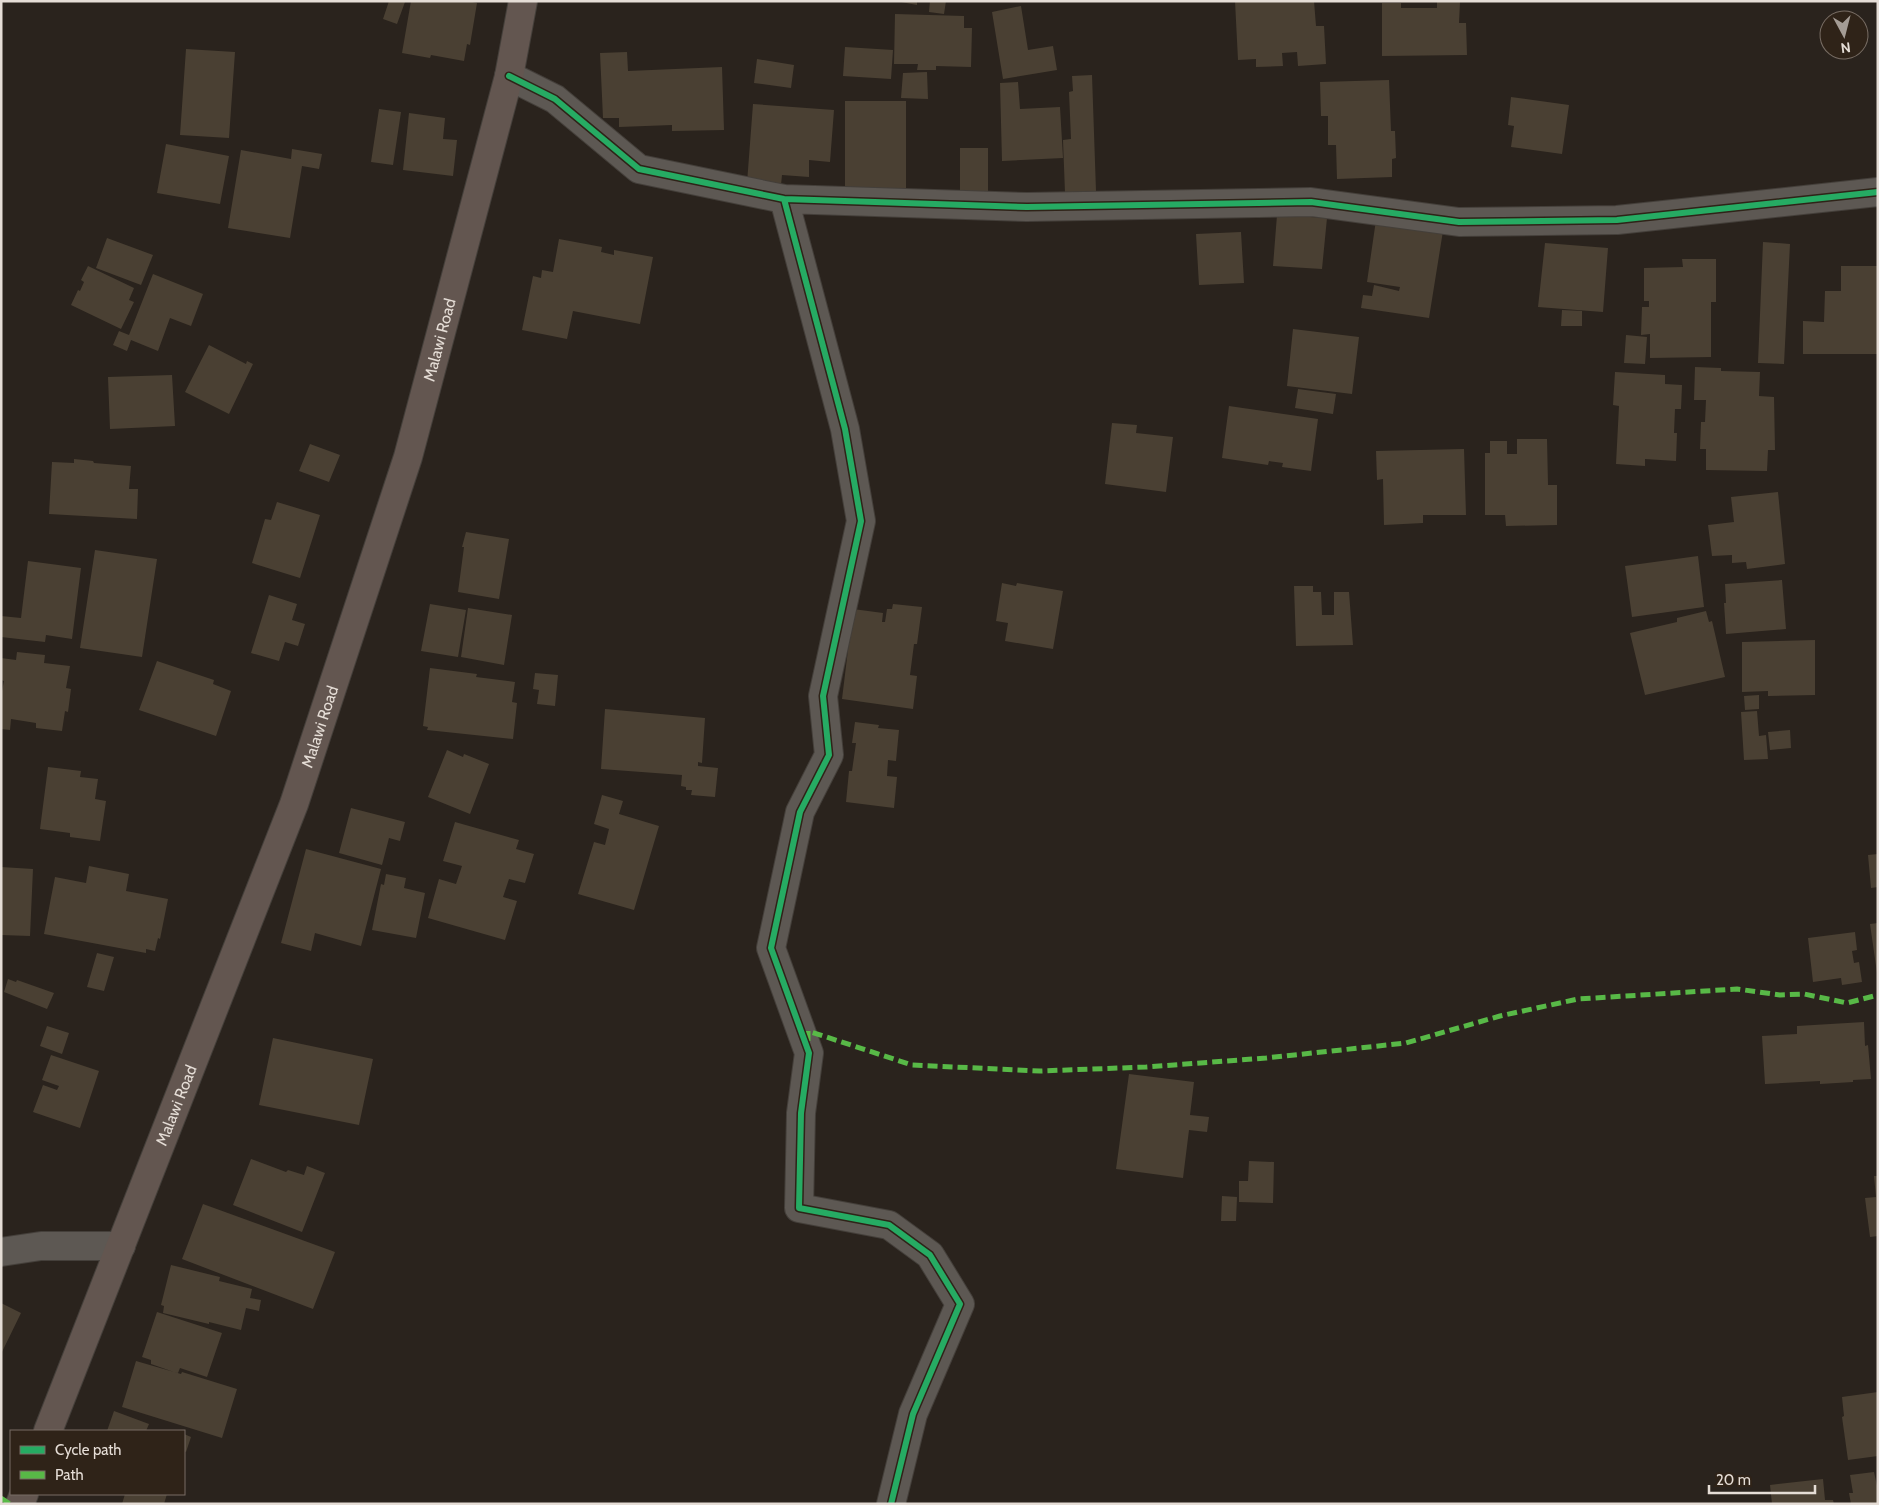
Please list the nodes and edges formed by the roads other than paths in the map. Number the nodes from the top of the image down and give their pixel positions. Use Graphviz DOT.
graph roads {
  1 [pos="523,1"];
  2 [pos="509,76"];
  3 [pos="1878,192"];
  4 [pos="784,199"];
  5 [pos="121,1246"];
  6 [pos="1,1252"];
  7 [pos="48,1430"];
  8 [pos="890,1504"];
  1 -- 2 [label="main road, Malawi Road"];
  2 -- 4 [label="street"];
  2 -- 5 [label="main road, Malawi Road"];
  3 -- 4 [label="street"];
  4 -- 8 [label="street"];
  5 -- 6 [label="street"];
  5 -- 7 [label="main road, Malawi Road"];
}
